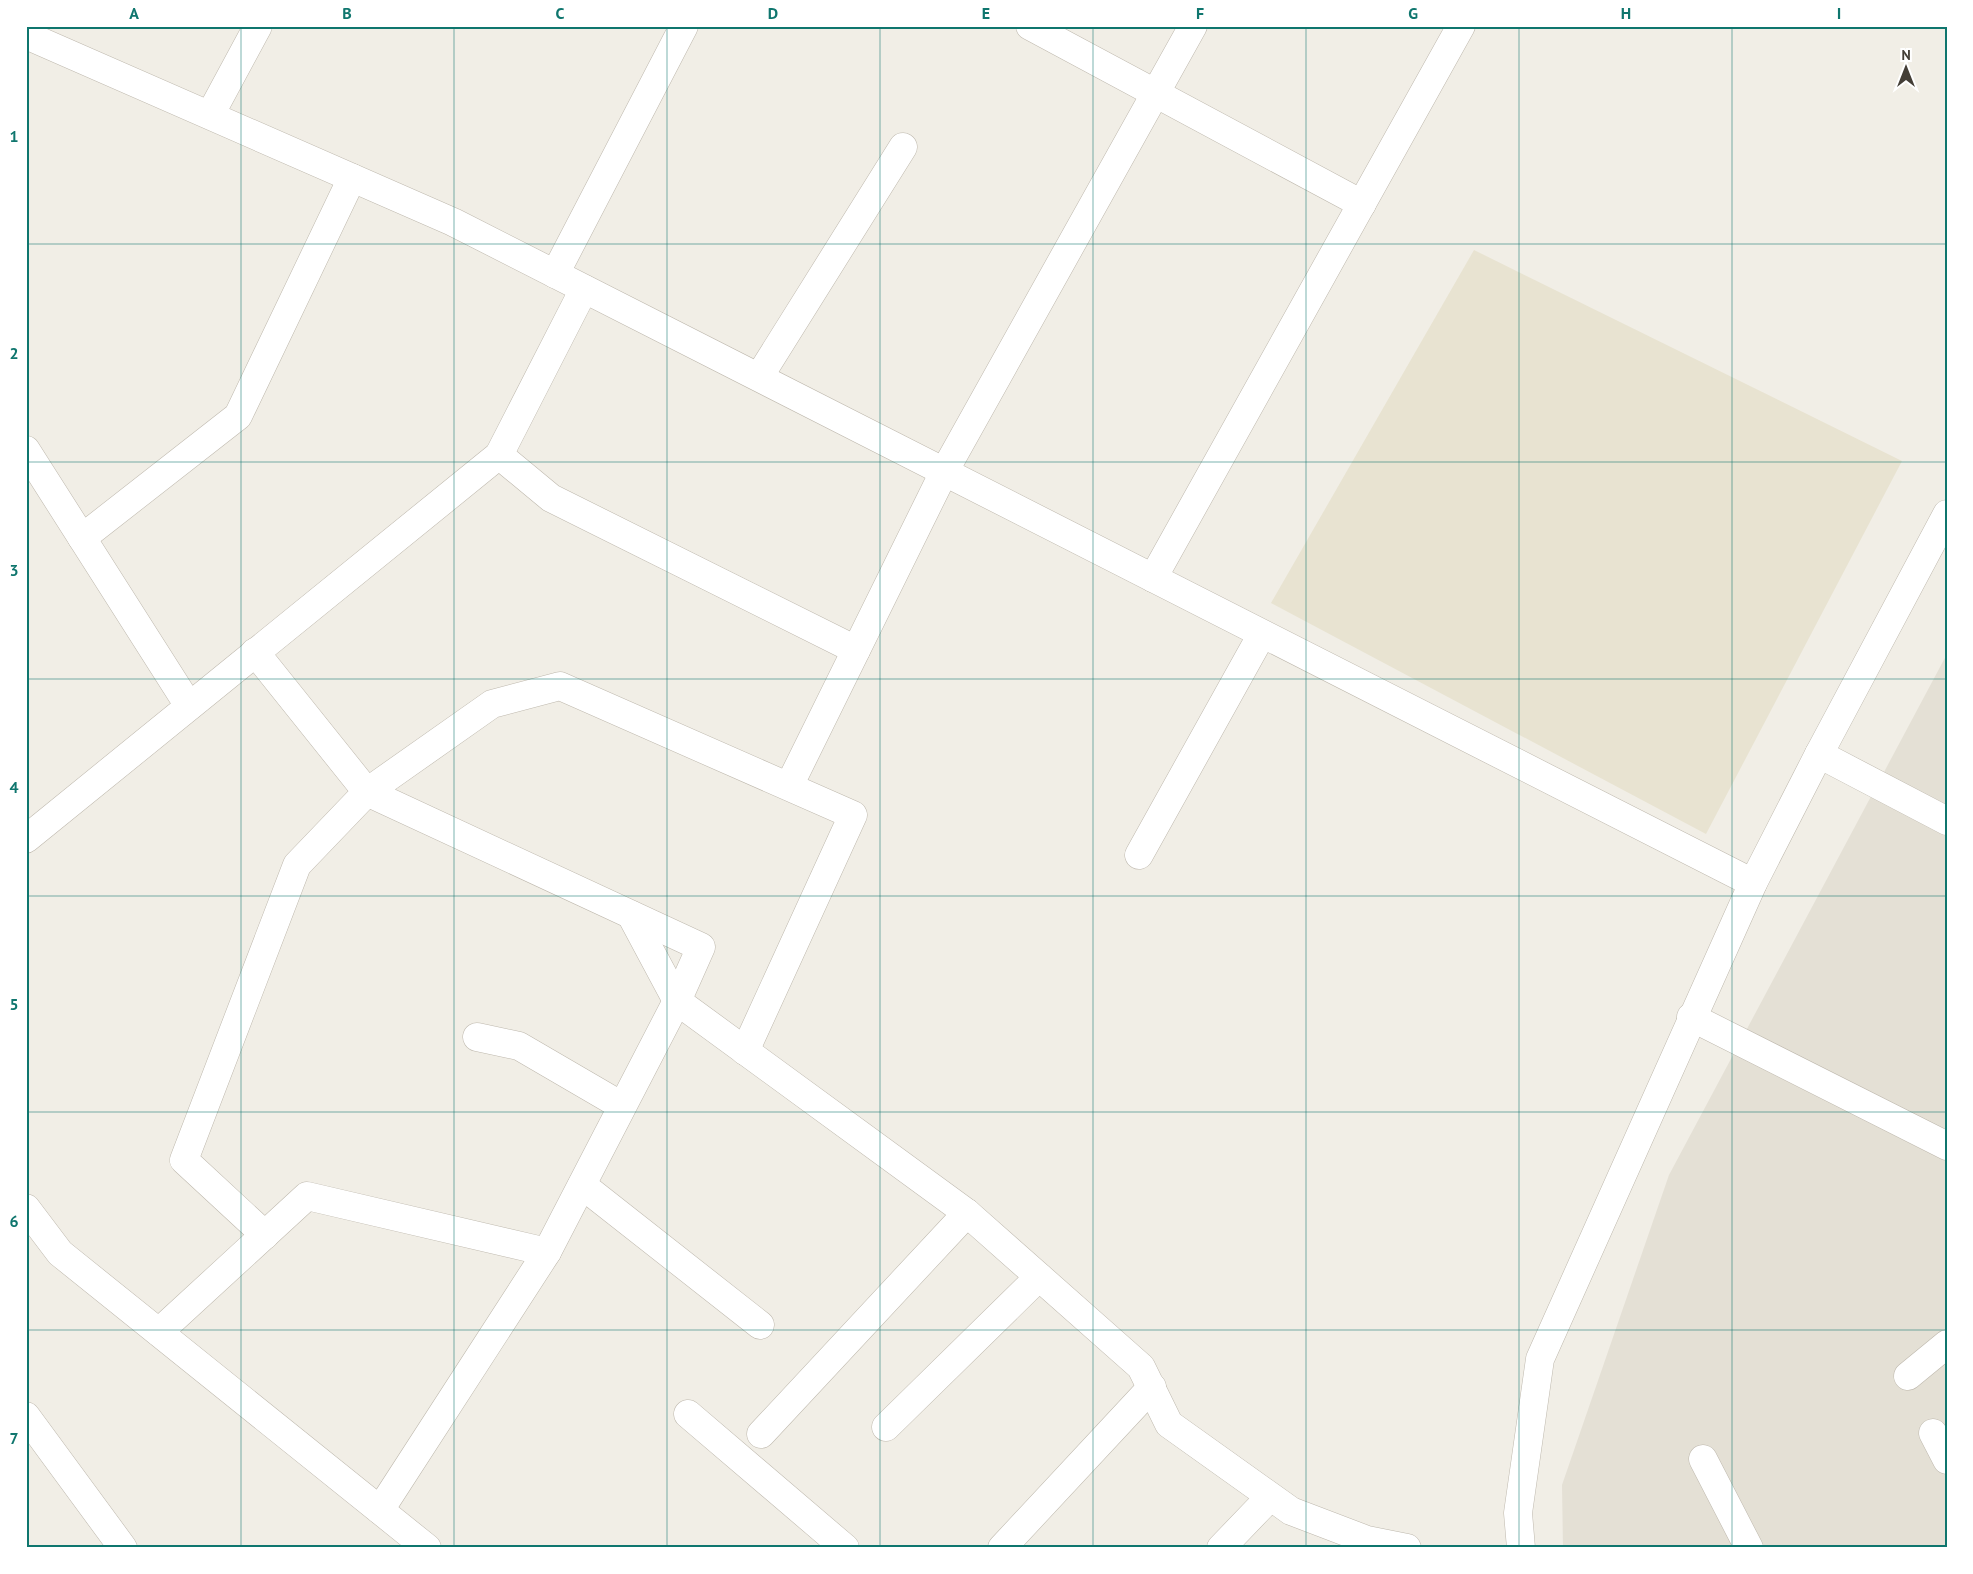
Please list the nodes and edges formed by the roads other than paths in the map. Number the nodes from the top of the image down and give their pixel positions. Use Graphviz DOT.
graph roads {
  1 [pos="258,26"];
  2 [pos="684,26"];
  3 [pos="1030,26"];
  4 [pos="1193,26"];
  5 [pos="1456,28"];
  6 [pos="26,35"];
  7 [pos="1156,93"];
  8 [pos="210,115"];
  9 [pos="903,147"];
  10 [pos="352,178"];
  11 [pos="1362,204"];
  12 [pos="555,274"];
  13 [pos="584,288"];
  14 [pos="759,378"];
  15 [pos="26,450"];
  16 [pos="500,455"];
  17 [pos="944,472"];
  18 [pos="1944,527"];
  19 [pos="82,538"];
  20 [pos="1153,578"];
  21 [pos="1262,634"];
  22 [pos="856,650"];
  23 [pos="255,652"];
  24 [pos="189,706"];
  25 [pos="1819,754"];
  26 [pos="789,786"];
  27 [pos="368,792"];
  28 [pos="1947,822"];
  29 [pos="26,839"];
  30 [pos="1139,855"];
  31 [pos="1752,883"];
  32 [pos="631,915"];
  33 [pos="677,1000"];
  34 [pos="1691,1017"];
  35 [pos="477,1037"];
  36 [pos="746,1051"];
  37 [pos="622,1106"];
  38 [pos="1947,1146"];
  39 [pos="582,1185"];
  40 [pos="26,1208"];
  41 [pos="967,1213"];
  42 [pos="265,1235"];
  43 [pos="547,1252"];
  44 [pos="1039,1277"];
  45 [pos="760,1326"];
  46 [pos="158,1332"];
  47 [pos="1947,1344"];
  48 [pos="1908,1376"];
  49 [pos="1152,1388"];
  50 [pos="688,1414"];
  51 [pos="28,1421"];
  52 [pos="886,1427"];
  53 [pos="1933,1433"];
  54 [pos="761,1434"];
  55 [pos="1703,1459"];
  56 [pos="1947,1460"];
  57 [pos="1270,1497"];
  58 [pos="380,1510"];
  59 [pos="123,1548"];
  60 [pos="427,1548"];
  61 [pos="845,1548"];
  62 [pos="1002,1548"];
  63 [pos="1221,1548"];
  64 [pos="1407,1548"];
  65 [pos="1521,1548"];
  66 [pos="1749,1548"];
  1 -- 8 [label="street"];
  2 -- 12 [label="street"];
  3 -- 7 [label="street"];
  4 -- 7 [label="street"];
  5 -- 11 [label="street"];
  6 -- 8 [label="street"];
  7 -- 11 [label="street"];
  7 -- 17 [label="street"];
  8 -- 10 [label="street"];
  9 -- 14 [label="street"];
  10 -- 12 [label="street"];
  10 -- 19 [label="street"];
  11 -- 20 [label="street"];
  12 -- 13 [label="street"];
  13 -- 14 [label="street"];
  13 -- 16 [label="street"];
  14 -- 17 [label="street"];
  15 -- 19 [label="street"];
  16 -- 22 [label="street"];
  16 -- 23 [label="street"];
  17 -- 20 [label="street"];
  17 -- 22 [label="street"];
  18 -- 25 [label="street"];
  19 -- 24 [label="street"];
  20 -- 21 [label="street"];
  21 -- 30 [label="street"];
  21 -- 31 [label="street"];
  22 -- 26 [label="street"];
  23 -- 24 [label="street"];
  23 -- 27 [label="street"];
  24 -- 29 [label="street"];
  25 -- 28 [label="street"];
  25 -- 31 [label="street"];
  26 -- 27 [label="street"];
  26 -- 36 [label="street"];
  27 -- 32 [label="street"];
  27 -- 42 [label="street"];
  31 -- 34 [label="street"];
  32 -- 33 [label="street"];
  32 -- 33 [label="street"];
  33 -- 36 [label="street"];
  33 -- 37 [label="street"];
  34 -- 38 [label="street"];
  34 -- 65 [label="street"];
  35 -- 37 [label="street"];
  36 -- 41 [label="street"];
  37 -- 39 [label="street"];
  39 -- 43 [label="street"];
  39 -- 45 [label="street"];
  40 -- 46 [label="street"];
  41 -- 44 [label="street"];
  41 -- 54 [label="street"];
  42 -- 43 [label="street"];
  42 -- 46 [label="street"];
  43 -- 58 [label="street"];
  44 -- 49 [label="street"];
  44 -- 52 [label="street"];
  46 -- 58 [label="street"];
  47 -- 48 [label="street"];
  49 -- 57 [label="street"];
  49 -- 62 [label="street"];
  50 -- 61 [label="street"];
  51 -- 59 [label="street"];
  53 -- 56 [label="street"];
  55 -- 66 [label="street"];
  57 -- 63 [label="street"];
  57 -- 64 [label="street"];
  58 -- 60 [label="street"];
}
